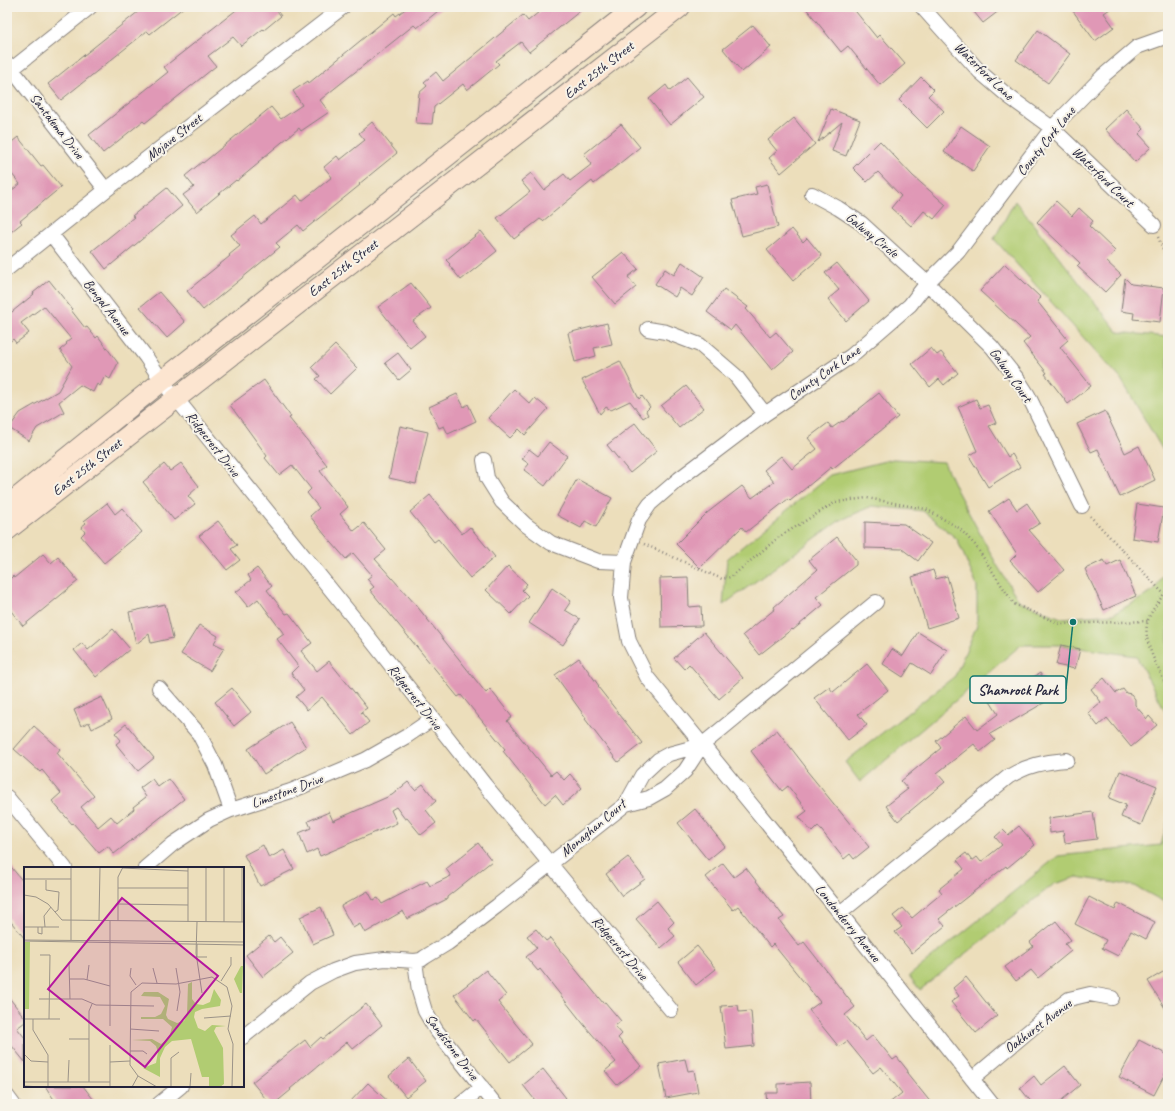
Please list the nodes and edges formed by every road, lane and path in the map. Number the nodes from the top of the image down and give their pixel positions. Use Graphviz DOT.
graph roads {
  1 [pos="90,7"];
  2 [pos="343,7"];
  3 [pos="636,7"];
  4 [pos="680,7"];
  5 [pos="922,7"];
  6 [pos="1168,36"];
  7 [pos="10,66"];
  8 [pos="1052,128"];
  9 [pos="106,190"];
  10 [pos="812,194"];
  11 [pos="1154,225"];
  12 [pos="51,234"];
  13 [pos="1168,262"];
  14 [pos="7,269"];
  15 [pos="927,282"];
  16 [pos="648,329"];
  17 [pos="162,381"];
  18 [pos="176,398"];
  19 [pos="765,414"];
  20 [pos="484,460"];
  21 [pos="7,506"];
  22 [pos="1082,506"];
  23 [pos="7,530"];
  24 [pos="632,539"];
  25 [pos="624,562"];
  26 [pos="1168,589"];
  27 [pos="1164,594"];
  28 [pos="876,602"];
  29 [pos="1148,621"];
  30 [pos="159,688"];
  31 [pos="1168,690"];
  32 [pos="432,719"];
  33 [pos="702,744"];
  34 [pos="1067,760"];
  35 [pos="7,797"];
  36 [pos="626,804"];
  37 [pos="231,810"];
  38 [pos="550,864"];
  39 [pos="64,867"];
  40 [pos="146,867"];
  41 [pos="840,913"];
  42 [pos="415,961"];
  43 [pos="1112,998"];
  44 [pos="671,1010"];
  45 [pos="244,1036"];
  46 [pos="972,1079"];
  47 [pos="180,1087"];
  48 [pos="482,1087"];
  49 [pos="7,1096"];
  50 [pos="13,1104"];
  51 [pos="159,1104"];
  52 [pos="461,1104"];
  53 [pos="495,1104"];
  54 [pos="992,1104"];
  55 [pos="1097,1104"];
  56 [pos="1119,1104"];
  1 -- 7 [label="street"];
  2 -- 9 [label="street, Mojave Street"];
  3 -- 17 [label="street, East 25th Street"];
  4 -- 18 [label="street, East 25th Street"];
  5 -- 8 [label="street, Waterford Lane"];
  6 -- 8 [label="street, County Cork Lane"];
  7 -- 9 [label="street, Santalema Drive"];
  8 -- 11 [label="street, Waterford Court"];
  8 -- 15 [label="street, County Cork Lane"];
  9 -- 12 [label="street, Mojave Street"];
  10 -- 15 [label="street, Galway Circle"];
  11 -- 13 [label="path"];
  12 -- 14 [label="street, Mojave Street"];
  12 -- 17 [label="street, Bengal Avenue"];
  15 -- 19 [label="street, County Cork Lane"];
  15 -- 22 [label="street, Galway Court"];
  16 -- 19 [label="street"];
  17 -- 18 [label="street, Ridgecrest Drive"];
  17 -- 21 [label="street, East 25th Street"];
  18 -- 23 [label="street, East 25th Street"];
  18 -- 32 [label="street, Ridgecrest Drive"];
  19 -- 24 [label="street, County Cork Lane"];
  20 -- 25 [label="street"];
  22 -- 27 [label="path"];
  24 -- 25 [label="street, County Cork Lane"];
  24 -- 29 [label="path"];
  25 -- 33 [label="street, County Cork Lane"];
  26 -- 27 [label="path"];
  27 -- 29 [label="path"];
  28 -- 33 [label="street, Monaghan Court"];
  29 -- 31 [label="path"];
  30 -- 37 [label="street"];
  32 -- 37 [label="street, Limestone Drive"];
  32 -- 38 [label="street, Ridgecrest Drive"];
  33 -- 36 [label="street"];
  33 -- 36 [label="street, Monaghan Court"];
  33 -- 41 [label="street, Londonderry Avenue"];
  34 -- 41 [label="street"];
  35 -- 39 [label="street"];
  36 -- 38 [label="street, Monaghan Court"];
  37 -- 40 [label="street, Limestone Drive"];
  38 -- 42 [label="street, Monaghan Court"];
  38 -- 44 [label="street, Ridgecrest Drive"];
  41 -- 46 [label="street, Londonderry Avenue"];
  42 -- 45 [label="street"];
  42 -- 48 [label="street, Sandstone Drive"];
  43 -- 46 [label="street, Oakhurst Avenue"];
  46 -- 54 [label="street, Londonderry Avenue"];
  47 -- 51 [label="street"];
  48 -- 52 [label="street, Sandstone Drive"];
  48 -- 53 [label="street, Sandstone Drive"];
  49 -- 50 [label="street"];
  55 -- 56 [label="path"];
}
